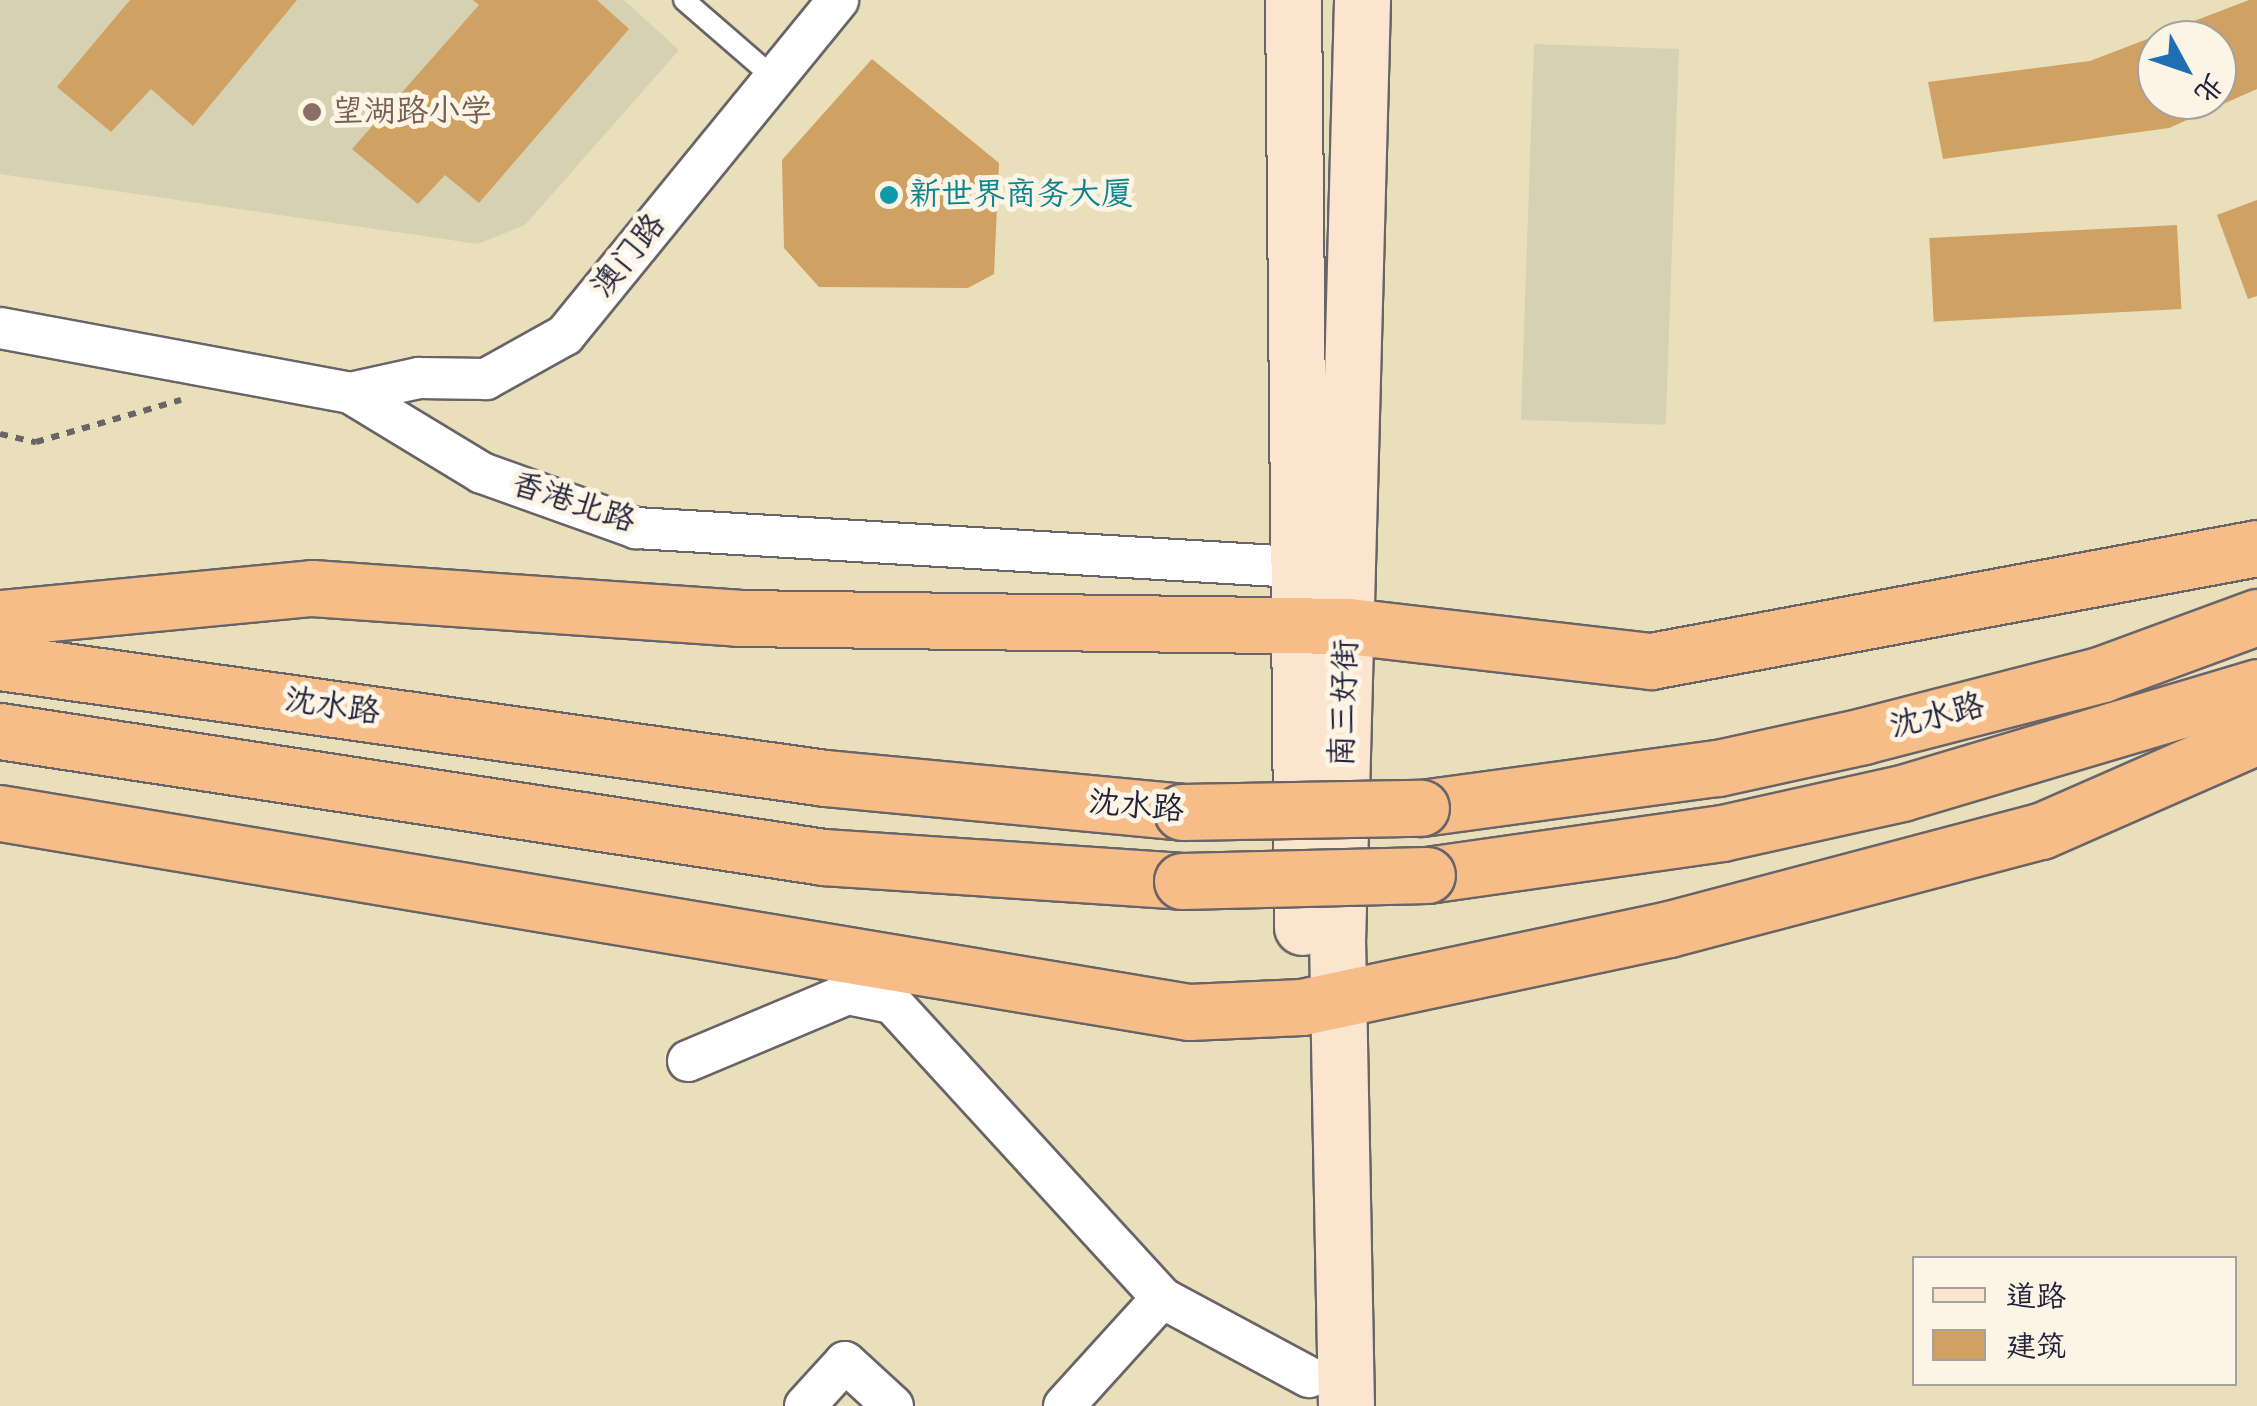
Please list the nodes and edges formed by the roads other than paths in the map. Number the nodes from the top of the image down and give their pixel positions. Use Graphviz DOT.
graph roads {
  1 [pos="684,0"];
  2 [pos="838,0"];
  3 [pos="1293,0"];
  4 [pos="1362,0"];
  5 [pos="774,78"];
  6 [pos="0,328"];
  7 [pos="350,392"];
  8 [pos="2257,548"];
  9 [pos="1294,567"];
  10 [pos="2257,617"];
  11 [pos="0,618"];
  12 [pos="1323,625"];
  13 [pos="0,662"];
  14 [pos="2257,687"];
  15 [pos="0,730"];
  16 [pos="2257,736"];
  17 [pos="0,814"];
  18 [pos="1320,1002"];
  19 [pos="688,1061"];
  20 [pos="1162,1298"];
  21 [pos="1322,1396"];
  22 [pos="805,1406"];
  23 [pos="893,1406"];
  24 [pos="1064,1406"];
  1 -- 5 [label="lane"];
  2 -- 5 [label="street, 澳门路"];
  3 -- 9 [label="main road"];
  4 -- 12 [label="main road, 南三好街"];
  5 -- 7 [label="street, 澳门路"];
  6 -- 7 [label="street, 香港北路"];
  7 -- 9 [label="street, 香港北路"];
  8 -- 12 [label="highway"];
  9 -- 12 [label="main road"];
  10 -- 13 [label="highway, 沈水路, bridge"];
  11 -- 12 [label="highway"];
  12 -- 18 [label="main road"];
  14 -- 15 [label="highway, 沈水路, bridge"];
  16 -- 18 [label="highway"];
  17 -- 18 [label="highway"];
  18 -- 21 [label="main road"];
  19 -- 20 [label="street"];
  20 -- 21 [label="street"];
  20 -- 24 [label="street"];
  22 -- 23 [label="street"];
}
